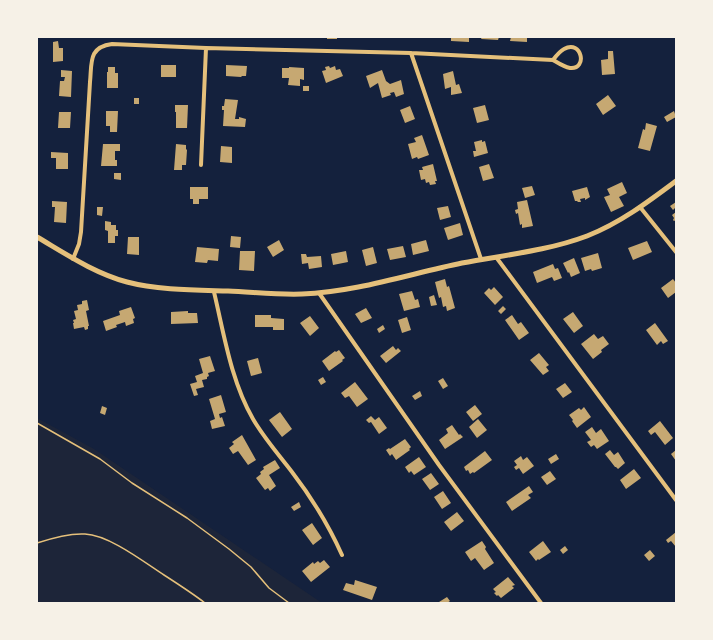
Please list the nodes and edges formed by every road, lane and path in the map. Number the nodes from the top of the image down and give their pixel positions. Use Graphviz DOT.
graph roads {
  1 [pos="206,48"];
  2 [pos="411,53"];
  3 [pos="553,60"];
  4 [pos="202,165"];
  5 [pos="676,181"];
  6 [pos="640,207"];
  7 [pos="37,237"];
  8 [pos="676,252"];
  9 [pos="496,257"];
  10 [pos="74,259"];
  11 [pos="481,259"];
  12 [pos="214,292"];
  13 [pos="319,293"];
  14 [pos="37,423"];
  15 [pos="676,500"];
  16 [pos="37,543"];
  17 [pos="342,555"];
  18 [pos="205,603"];
  19 [pos="289,603"];
  20 [pos="541,603"];
  1 -- 2 [label="street"];
  1 -- 4 [label="street"];
  1 -- 10 [label="street"];
  2 -- 3 [label="street"];
  2 -- 11 [label="street"];
  3 -- 3 [label="street"];
  5 -- 6 [label="street"];
  6 -- 8 [label="street"];
  6 -- 9 [label="street"];
  7 -- 10 [label="street"];
  9 -- 11 [label="street"];
  9 -- 15 [label="street"];
  10 -- 12 [label="street"];
  11 -- 13 [label="street"];
  12 -- 13 [label="street"];
  12 -- 17 [label="street"];
  13 -- 20 [label="street"];
  14 -- 19 [label="path"];
  16 -- 18 [label="path"];
}
